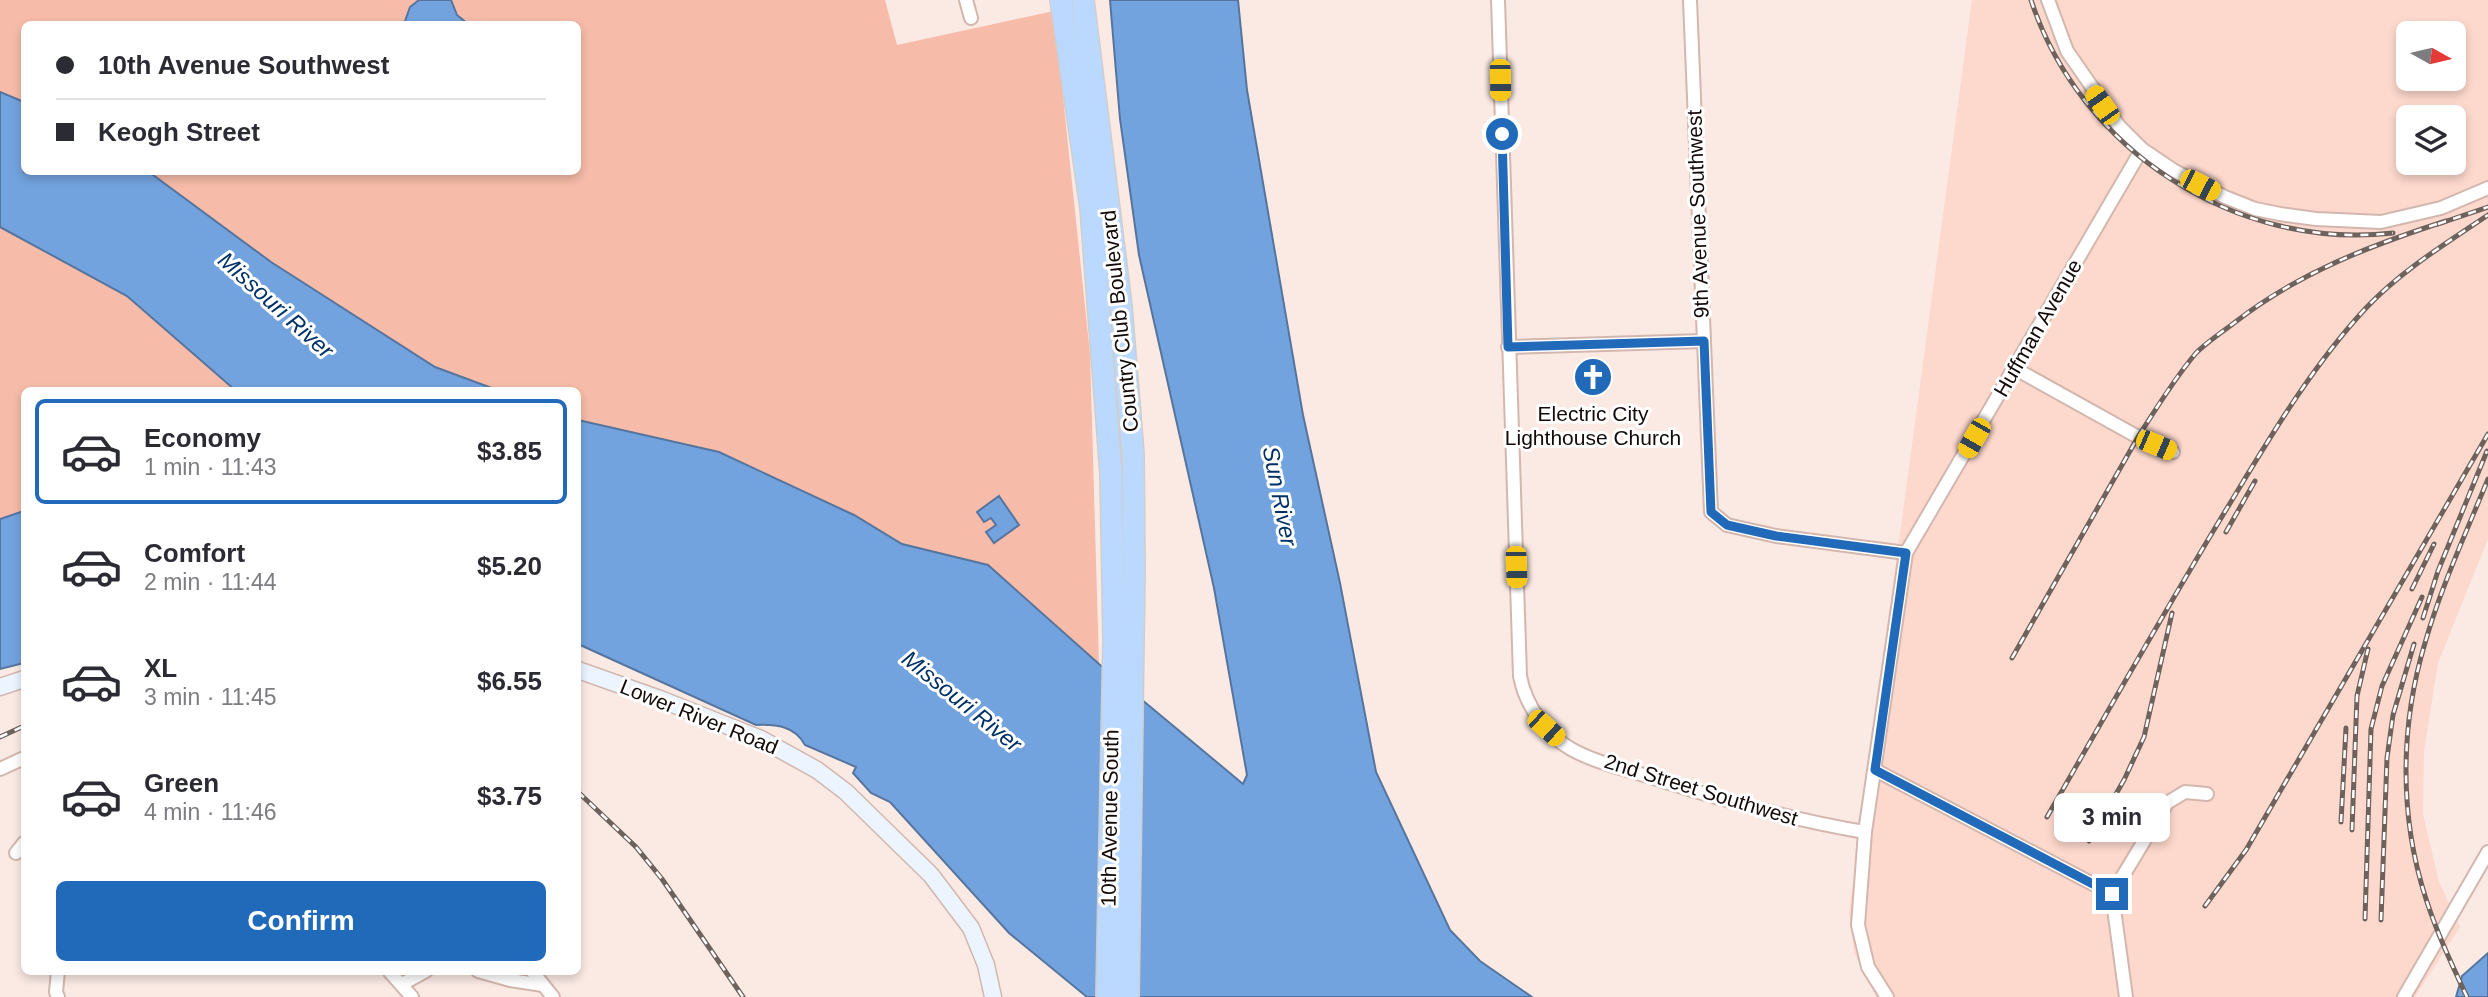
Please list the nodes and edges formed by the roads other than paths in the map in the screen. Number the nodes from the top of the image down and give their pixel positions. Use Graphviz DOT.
graph roads {
  1 [pos="966,0"];
  2 [pos="1062,0"];
  3 [pos="1083,0"];
  4 [pos="1498,0"];
  5 [pos="1690,0"];
  6 [pos="2048,0"];
  7 [pos="971,19"];
  8 [pos="2142,149"];
  9 [pos="2488,188"];
  10 [pos="1704,341"];
  11 [pos="1508,347"];
  12 [pos="2014,368"];
  13 [pos="2173,452"];
  14 [pos="1906,553"];
  15 [pos="1123,641"];
  16 [pos="581,671"];
  17 [pos="21,680"];
  18 [pos="0,687"];
  19 [pos="21,759"];
  20 [pos="0,769"];
  21 [pos="1875,770"];
  22 [pos="2207,793"];
  23 [pos="1865,832"];
  24 [pos="2488,852"];
  25 [pos="2112,894"];
  26 [pos="58,975"];
  27 [pos="393,975"];
  28 [pos="418,975"];
  29 [pos="492,975"];
  30 [pos="535,975"];
  31 [pos="401,984"];
  32 [pos="543,985"];
  33 [pos="58,997"];
  34 [pos="412,997"];
  35 [pos="553,997"];
  36 [pos="993,997"];
  37 [pos="1107,997"];
  38 [pos="1128,997"];
  39 [pos="1887,997"];
  40 [pos="2126,997"];
  41 [pos="2404,997"];
  1 -- 7 [label="street"];
  2 -- 15 [label="highway, Country Club Boulevard"];
  3 -- 15 [label="highway, Country Club Boulevard"];
  4 -- 11 [label="street, 2nd Street Southwest"];
  5 -- 10 [label="street, 9th Avenue Southwest"];
  6 -- 8 [label="street"];
  8 -- 9 [label="street"];
  8 -- 12 [label="street, Huffman Avenue"];
  10 -- 11 [label="street"];
  10 -- 14 [label="street, 9th Avenue Southwest"];
  11 -- 23 [label="street, 2nd Street Southwest"];
  12 -- 13 [label="street"];
  12 -- 14 [label="street, Huffman Avenue"];
  14 -- 21 [label="street, Huffman Avenue"];
  15 -- 37 [label="highway, 10th Avenue South"];
  15 -- 38 [label="highway, 10th Avenue South"];
  16 -- 36 [label="street, Lower River Road"];
  17 -- 18 [label="street"];
  19 -- 20 [label="street"];
  21 -- 23 [label="street, Huffman Avenue"];
  21 -- 25 [label="street"];
  22 -- 25 [label="street"];
  23 -- 39 [label="street, Huffman Avenue"];
  24 -- 41 [label="street"];
  25 -- 40 [label="street"];
  26 -- 33 [label="street"];
  27 -- 31 [label="street"];
  28 -- 31 [label="street"];
  29 -- 32 [label="street"];
  30 -- 32 [label="street"];
  31 -- 34 [label="street"];
  32 -- 35 [label="street"];
}
